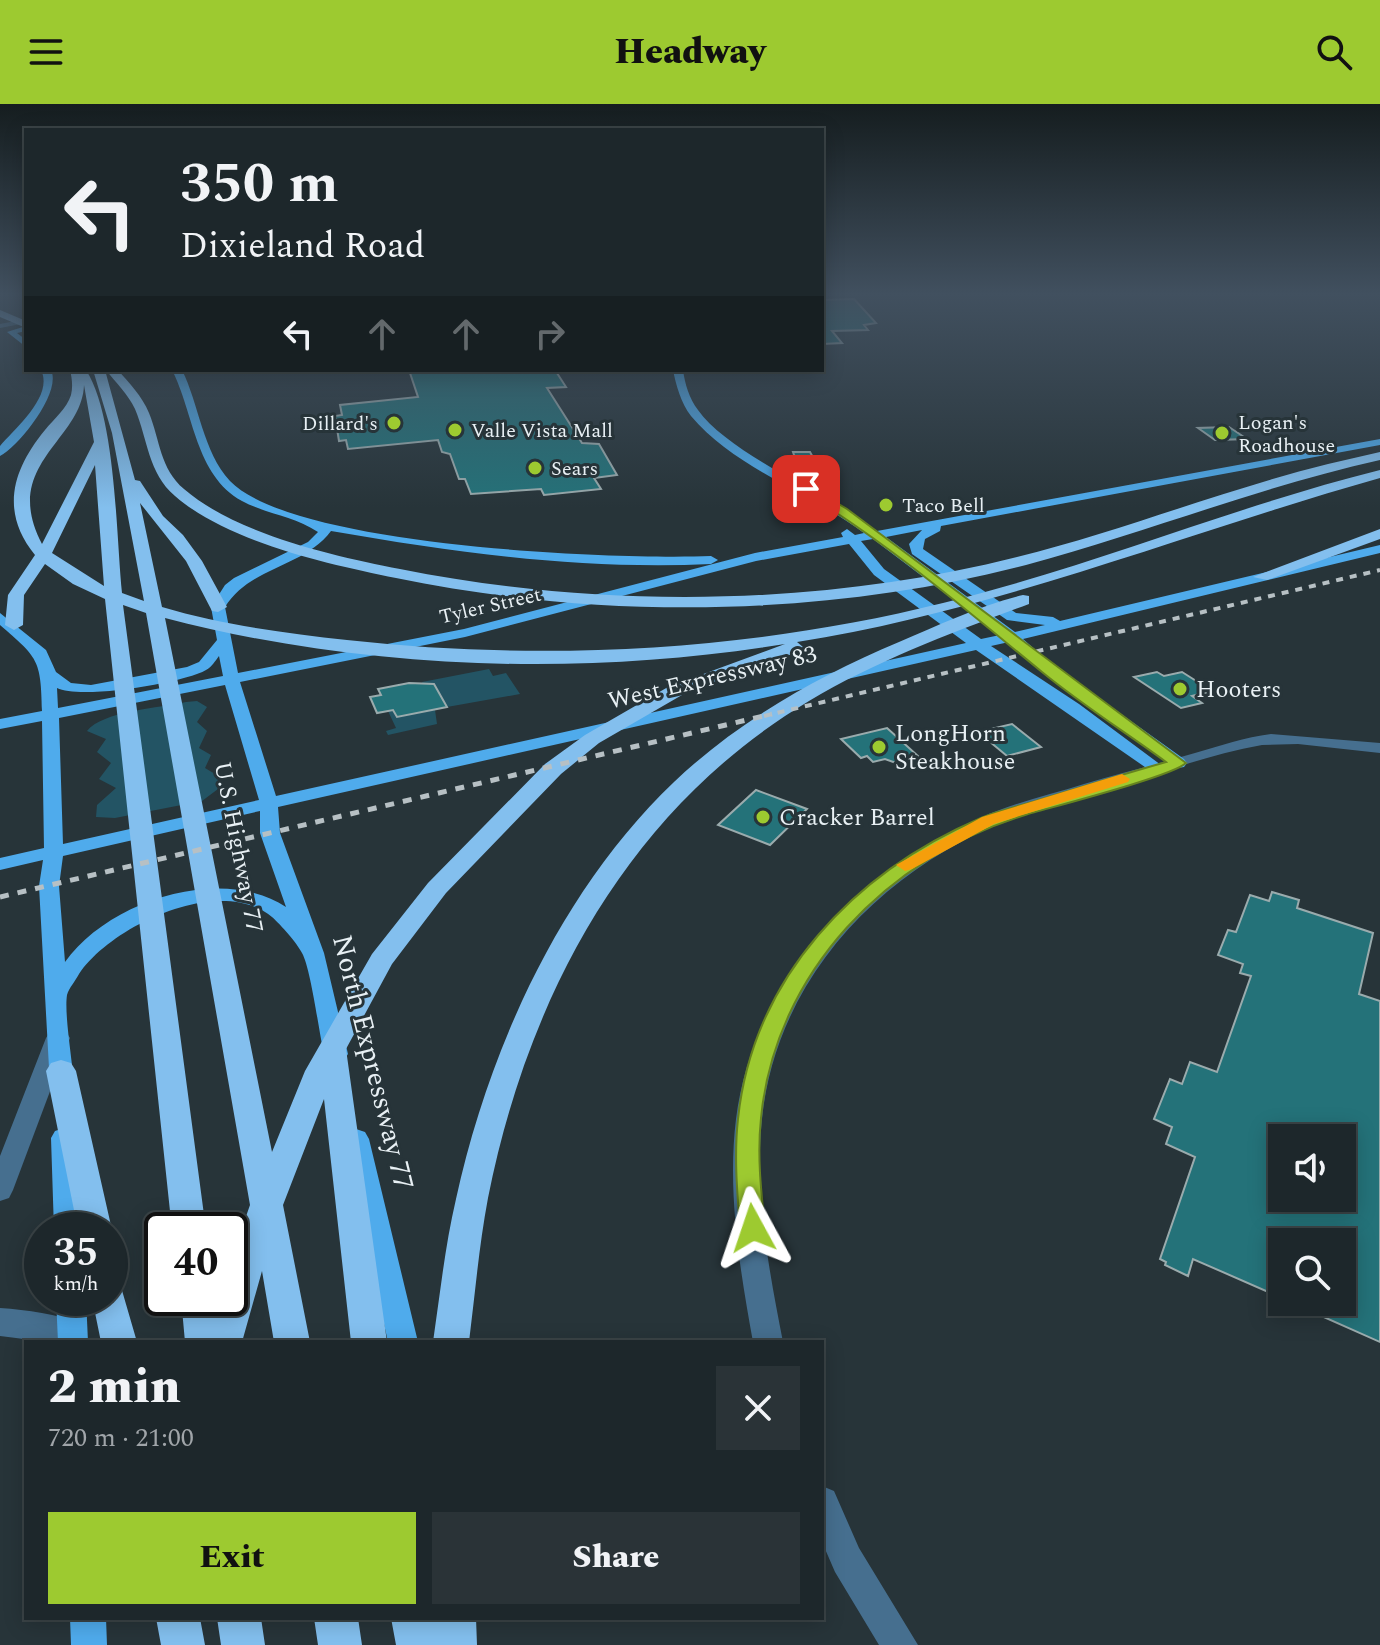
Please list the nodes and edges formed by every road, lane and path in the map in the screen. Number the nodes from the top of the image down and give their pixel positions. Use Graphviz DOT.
graph roads {
  1 [pos="47,372"];
  2 [pos="79,372"];
  3 [pos="80,372"];
  4 [pos="100,372"];
  5 [pos="114,372"];
  6 [pos="178,372"];
  7 [pos="668,372"];
  8 [pos="678,372"];
  9 [pos="100,439"];
  10 [pos="1380,442"];
  11 [pos="0,453"];
  12 [pos="1380,456"];
  13 [pos="126,469"];
  14 [pos="1379,470"];
  15 [pos="947,522"];
  16 [pos="316,525"];
  17 [pos="1380,534"];
  18 [pos="876,536"];
  19 [pos="853,541"];
  20 [pos="1380,549"];
  21 [pos="755,557"];
  22 [pos="1261,577"];
  23 [pos="1008,598"];
  24 [pos="218,607"];
  25 [pos="7,621"];
  26 [pos="1075,622"];
  27 [pos="1012,637"];
  28 [pos="224,641"];
  29 [pos="980,644"];
  30 [pos="49,674"];
  31 [pos="231,678"];
  32 [pos="51,714"];
  33 [pos="0,724"];
  34 [pos="1380,748"];
  35 [pos="1178,763"];
  36 [pos="1155,769"];
  37 [pos="269,802"];
  38 [pos="54,852"];
  39 [pos="0,864"];
  40 [pos="313,953"];
  41 [pos="56,994"];
  42 [pos="329,1025"];
  43 [pos="58,1038"];
  44 [pos="61,1071"];
  45 [pos="0,1190"];
  46 [pos="67,1212"];
  47 [pos="91,1212"];
  48 [pos="187,1212"];
  49 [pos="72,1316"];
  50 [pos="113,1316"];
  51 [pos="200,1316"];
  52 [pos="0,1322"];
  53 [pos="73,1338"];
  54 [pos="119,1340"];
  55 [pos="203,1340"];
  56 [pos="225,1340"];
  57 [pos="292,1340"];
  58 [pos="369,1340"];
  59 [pos="403,1340"];
  60 [pos="451,1340"];
  61 [pos="768,1340"];
  62 [pos="824,1508"];
  63 [pos="88,1620"];
  64 [pos="178,1620"];
  65 [pos="178,1620"];
  66 [pos="239,1620"];
  67 [pos="336,1620"];
  68 [pos="413,1620"];
  69 [pos="454,1620"];
  70 [pos="468,1620"];
  71 [pos="89,1645"];
  72 [pos="176,1645"];
  73 [pos="183,1645"];
  74 [pos="243,1645"];
  75 [pos="340,1645"];
  76 [pos="418,1645"];
  77 [pos="455,1645"];
  78 [pos="474,1645"];
  79 [pos="900,1645"];
  1 -- 11 [label="main road"];
  2 -- 23 [label="highway"];
  3 -- 9 [label="highway"];
  4 -- 13 [label="highway, U.S. Highway 77"];
  5 -- 12 [label="highway"];
  6 -- 16 [label="main road"];
  7 -- 19 [label="main road"];
  8 -- 18 [label="main road"];
  9 -- 25 [label="highway"];
  9 -- 48 [label="highway"];
  10 -- 15 [label="main road"];
  13 -- 24 [label="highway"];
  13 -- 57 [label="highway, U.S. Highway 77"];
  14 -- 23 [label="highway"];
  14 -- 23 [label="highway"];
  14 -- 56 [label="highway"];
  15 -- 18 [label="main road"];
  15 -- 26 [label="main road"];
  16 -- 21 [label="main road"];
  16 -- 24 [label="main road"];
  17 -- 22 [label="highway"];
  18 -- 19 [label="main road"];
  18 -- 27 [label="main road"];
  19 -- 21 [label="main road"];
  19 -- 29 [label="main road"];
  20 -- 22 [label="main road, West Expressway 83"];
  21 -- 31 [label="main road, Tyler Street"];
  22 -- 26 [label="main road, West Expressway 83"];
  23 -- 60 [label="highway"];
  24 -- 28 [label="main road, North Expressway 77"];
  25 -- 30 [label="main road"];
  26 -- 27 [label="main road, West Expressway 83"];
  27 -- 29 [label="main road, West Expressway 83"];
  27 -- 35 [label="main road"];
  28 -- 30 [label="main road"];
  28 -- 31 [label="main road, North Expressway 77"];
  29 -- 36 [label="main road"];
  29 -- 37 [label="main road, West Expressway 83"];
  30 -- 32 [label="main road"];
  31 -- 32 [label="main road, Tyler Street"];
  31 -- 37 [label="main road, North Expressway 77"];
  32 -- 33 [label="main road, Tyler Street"];
  32 -- 38 [label="main road"];
  34 -- 35 [label="street"];
  35 -- 36 [label="street"];
  36 -- 61 [label="street"];
  37 -- 38 [label="main road, West Expressway 83"];
  37 -- 40 [label="main road, North Expressway 77"];
  38 -- 39 [label="main road, West Expressway 83"];
  38 -- 41 [label="main road"];
  40 -- 41 [label="main road"];
  40 -- 42 [label="main road, North Expressway 77"];
  41 -- 43 [label="main road"];
  42 -- 58 [label="highway"];
  42 -- 59 [label="main road, North Expressway 77"];
  43 -- 44 [label="main road"];
  43 -- 45 [label="street"];
  44 -- 46 [label="main road"];
  44 -- 47 [label="highway"];
  49 -- 53 [label="main road"];
  50 -- 54 [label="highway"];
  51 -- 55 [label="highway"];
  52 -- 53 [label="street"];
  62 -- 79 [label="street"];
  63 -- 71 [label="main road"];
  64 -- 72 [label="highway"];
  65 -- 73 [label="highway"];
  66 -- 74 [label="highway"];
  67 -- 75 [label="highway"];
  68 -- 76 [label="highway"];
  69 -- 77 [label="highway"];
  70 -- 78 [label="main road"];
}
